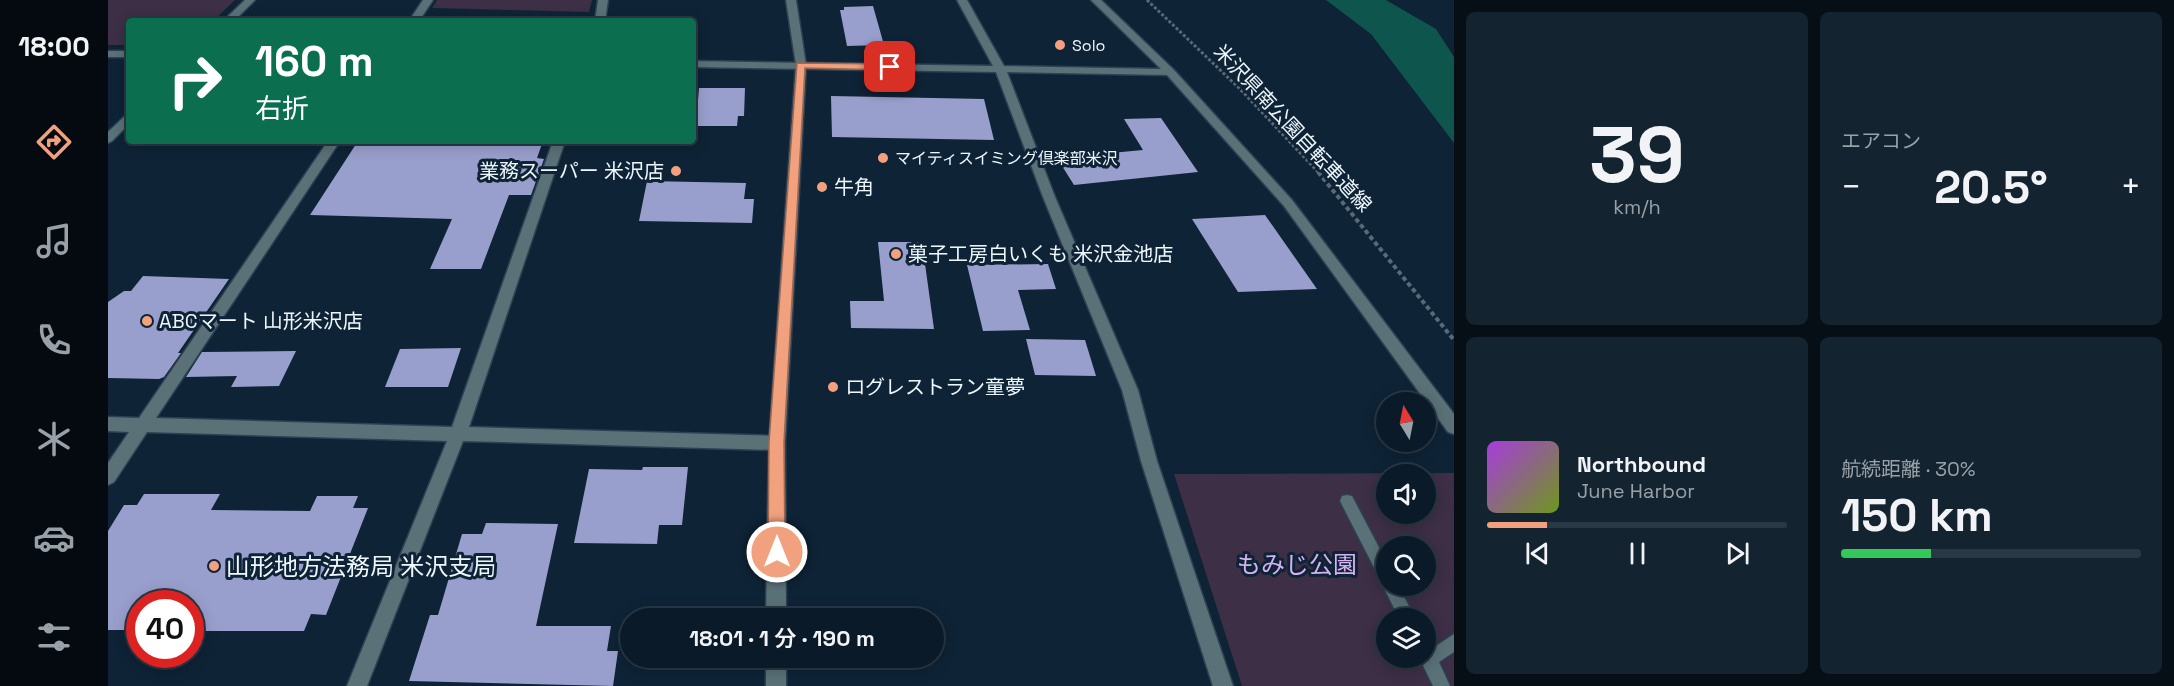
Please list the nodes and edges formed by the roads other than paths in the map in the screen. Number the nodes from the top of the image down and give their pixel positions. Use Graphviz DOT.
graph roads {
  1 [pos="250,0"];
  2 [pos="428,0"];
  3 [pos="603,0"];
  4 [pos="791,0"];
  5 [pos="962,0"];
  6 [pos="1096,0"];
  7 [pos="231,18"];
  8 [pos="416,18"];
  9 [pos="600,18"];
  10 [pos="108,54"];
  11 [pos="126,54"];
  12 [pos="696,64"];
  13 [pos="801,65"];
  14 [pos="1000,69"];
  15 [pos="1170,72"];
  16 [pos="126,121"];
  17 [pos="108,139"];
  18 [pos="332,144"];
  19 [pos="558,144"];
  20 [pos="108,424"];
  21 [pos="143,425"];
  22 [pos="1454,427"];
  23 [pos="458,434"];
  24 [pos="777,442"];
  25 [pos="108,477"];
  26 [pos="1347,501"];
  27 [pos="1376,557"];
  28 [pos="777,608"];
  29 [pos="1454,642"];
  30 [pos="1436,654"];
  31 [pos="776,668"];
  32 [pos="1433,668"];
  33 [pos="357,686"];
  34 [pos="776,686"];
  35 [pos="1223,686"];
  36 [pos="1442,686"];
  1 -- 7 [label="street"];
  2 -- 8 [label="street"];
  3 -- 9 [label="street"];
  4 -- 13 [label="street"];
  5 -- 14 [label="street"];
  6 -- 15 [label="street"];
  10 -- 11 [label="street"];
  12 -- 13 [label="street"];
  13 -- 14 [label="street"];
  13 -- 24 [label="street"];
  14 -- 15 [label="street"];
  14 -- 35 [label="street"];
  15 -- 22 [label="street"];
  16 -- 17 [label="street"];
  18 -- 21 [label="street"];
  19 -- 23 [label="street"];
  20 -- 21 [label="street"];
  21 -- 23 [label="street"];
  21 -- 25 [label="street"];
  23 -- 24 [label="street"];
  23 -- 33 [label="street"];
  24 -- 28 [label="street"];
  26 -- 27 [label="lane"];
  29 -- 30 [label="lane"];
  31 -- 34 [label="street"];
  32 -- 36 [label="lane"];
}
